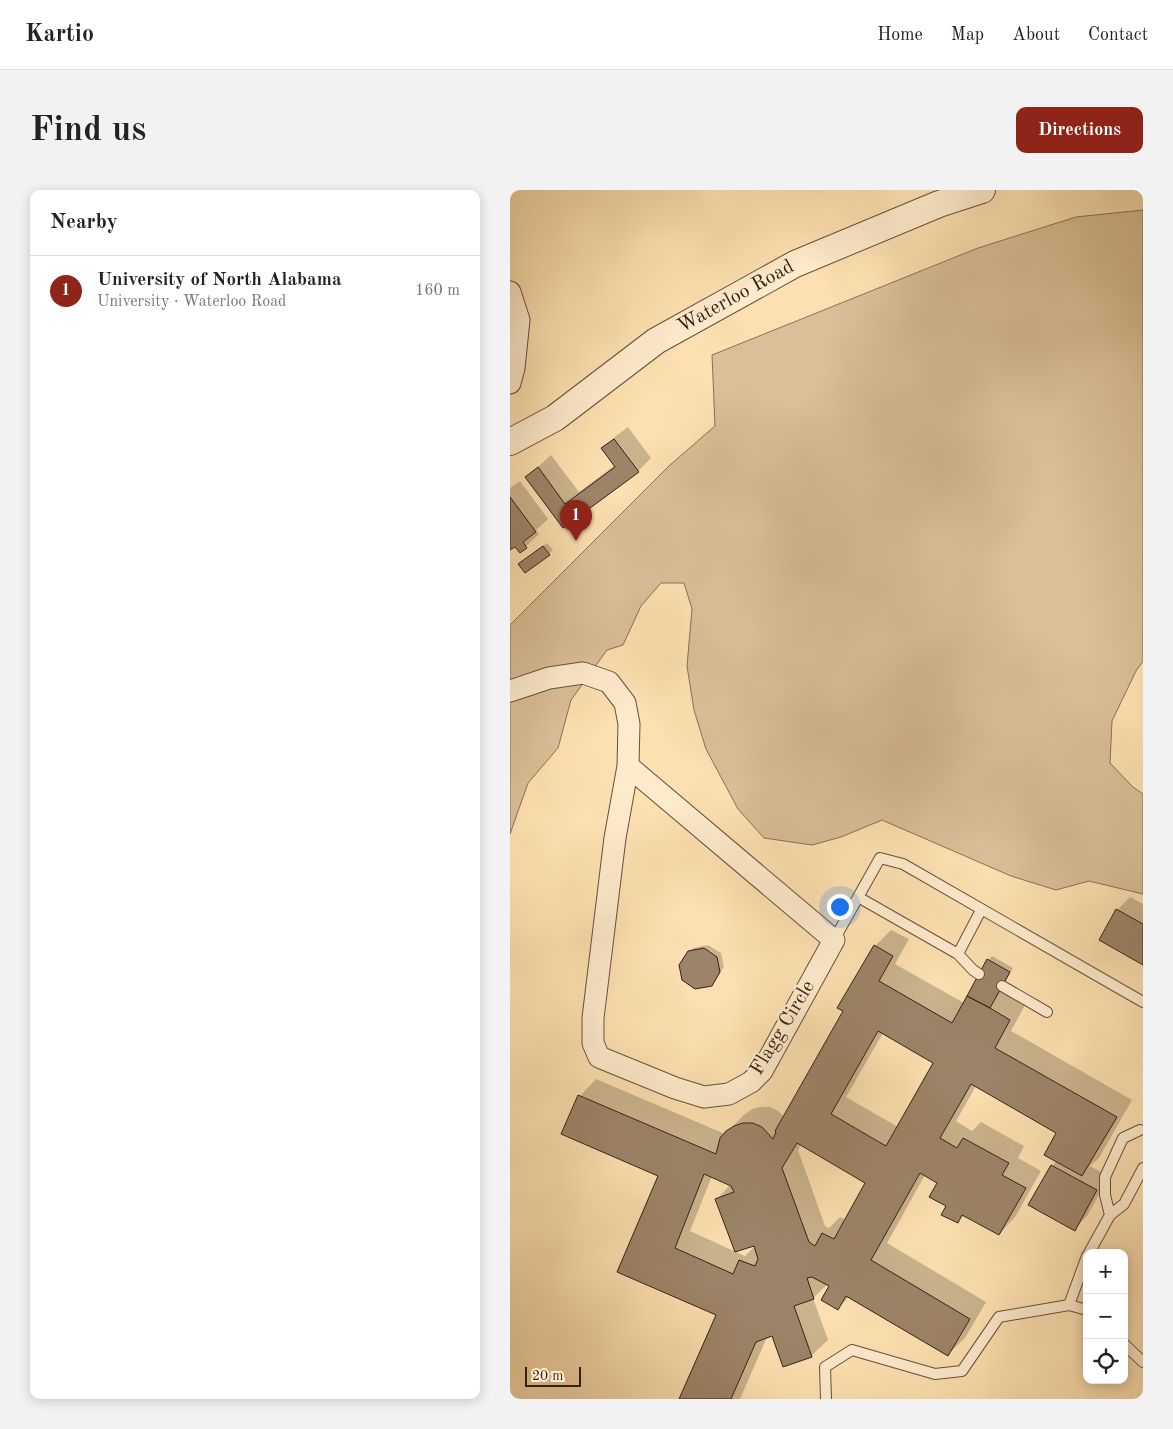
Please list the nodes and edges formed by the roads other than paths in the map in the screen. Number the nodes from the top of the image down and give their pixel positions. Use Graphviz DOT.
graph roads {
  1 [pos="982,190"];
  2 [pos="510,292"];
  3 [pos="510,383"];
  4 [pos="510,442"];
  5 [pos="510,690"];
  6 [pos="628,766"];
  7 [pos="858,897"];
  8 [pos="981,910"];
  9 [pos="834,940"];
  10 [pos="958,954"];
  11 [pos="979,974"];
  12 [pos="1002,986"];
  13 [pos="1143,1002"];
  14 [pos="1047,1012"];
  15 [pos="1142,1131"];
  16 [pos="1143,1168"];
  17 [pos="1110,1215"];
  18 [pos="1091,1249"];
  19 [pos="1083,1267"];
  20 [pos="1069,1305"];
  21 [pos="1083,1309"];
  22 [pos="1128,1348"];
  23 [pos="1143,1362"];
  24 [pos="826,1399"];
  1 -- 4 [label="street, Waterloo Road"];
  2 -- 3 [label="street"];
  5 -- 6 [label="street, Flagg Circle"];
  6 -- 9 [label="street"];
  6 -- 9 [label="street, Flagg Circle"];
  7 -- 8 [label="lane"];
  7 -- 9 [label="lane"];
  7 -- 10 [label="lane"];
  8 -- 10 [label="lane"];
  8 -- 13 [label="lane"];
  10 -- 11 [label="lane"];
  12 -- 14 [label="lane"];
  15 -- 17 [label="lane"];
  16 -- 17 [label="lane"];
  17 -- 18 [label="lane"];
  19 -- 20 [label="lane"];
  20 -- 21 [label="lane"];
  20 -- 24 [label="lane"];
  22 -- 23 [label="lane"];
}
